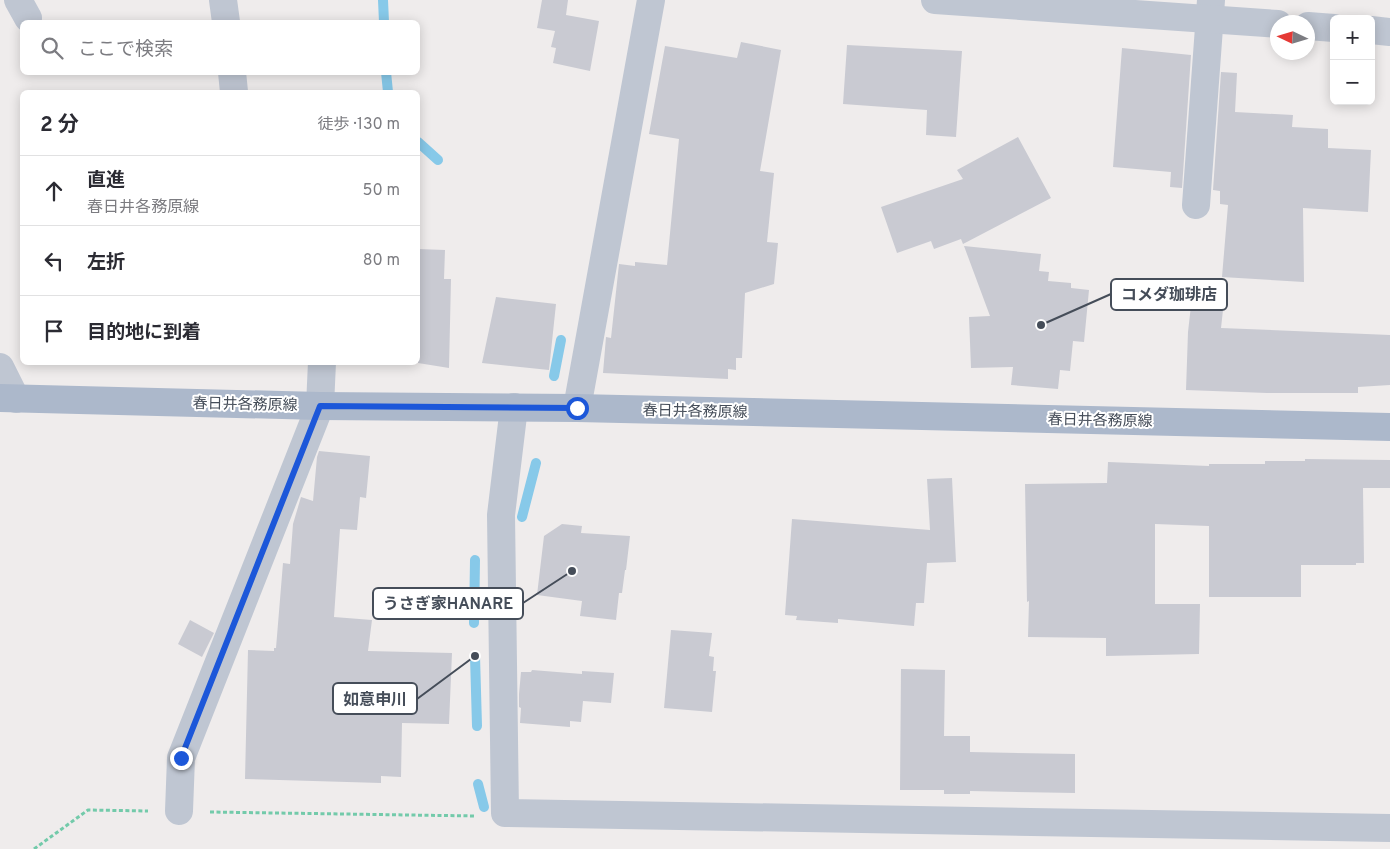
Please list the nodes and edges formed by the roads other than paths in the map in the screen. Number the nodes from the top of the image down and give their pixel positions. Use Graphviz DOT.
graph roads {
  1 [pos="223,0"];
  2 [pos="651,0"];
  3 [pos="935,0"];
  4 [pos="1211,10"];
  5 [pos="226,20"];
  6 [pos="1270,22"];
  7 [pos="1315,27"];
  8 [pos="1330,28"];
  9 [pos="1375,30"];
  10 [pos="1390,32"];
  11 [pos="232,75"];
  12 [pos="234,90"];
  13 [pos="1196,205"];
  14 [pos="322,365"];
  15 [pos="0,367"];
  16 [pos="8,398"];
  17 [pos="320,406"];
  18 [pos="514,407"];
  19 [pos="577,408"];
  20 [pos="1390,427"];
  21 [pos="179,811"];
  22 [pos="1390,828"];
  1 -- 5 [label="street"];
  2 -- 19 [label="street"];
  3 -- 4 [label="street"];
  4 -- 6 [label="street"];
  4 -- 13 [label="street"];
  7 -- 8 [label="street"];
  9 -- 10 [label="street"];
  11 -- 12 [label="street"];
  14 -- 17 [label="street"];
  15 -- 16 [label="street"];
  16 -- 17 [label="main road, 春日井各務原線"];
  17 -- 18 [label="main road, 春日井各務原線"];
  17 -- 21 [label="street"];
  18 -- 19 [label="main road, 春日井各務原線"];
  18 -- 22 [label="street"];
  19 -- 20 [label="main road, 春日井各務原線"];
}
